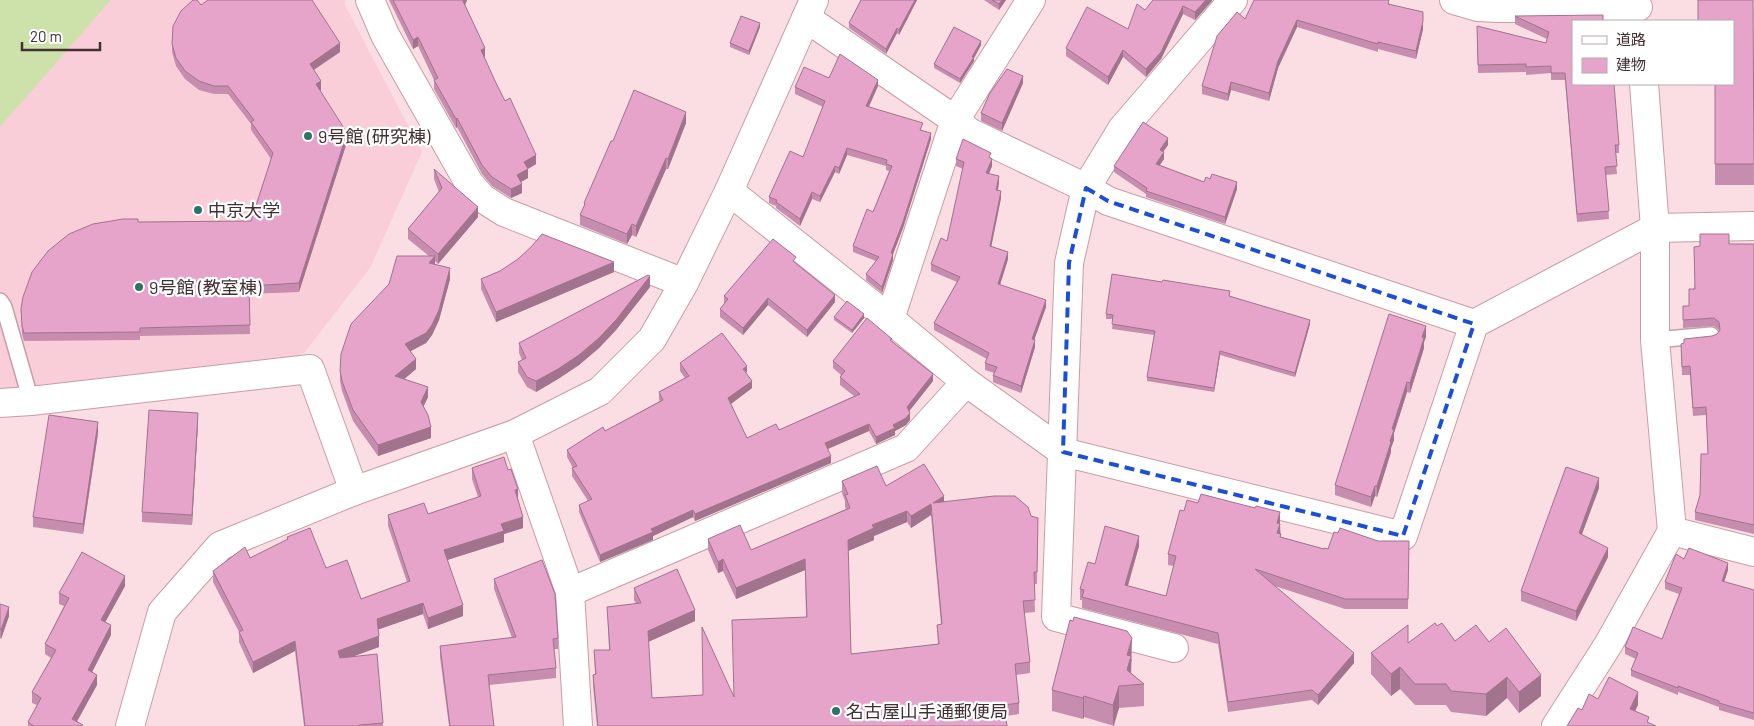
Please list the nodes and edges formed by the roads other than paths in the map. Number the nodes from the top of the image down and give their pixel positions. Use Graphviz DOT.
graph roads {
  1 [pos="370,0"];
  2 [pos="1031,0"];
  3 [pos="1233,0"];
  4 [pos="1454,0"];
  5 [pos="810,9"];
  6 [pos="1638,9"];
  7 [pos="1644,85"];
  8 [pos="955,120"];
  9 [pos="1086,188"];
  10 [pos="729,192"];
  11 [pos="1754,226"];
  12 [pos="1655,228"];
  13 [pos="684,284"];
  14 [pos="0,301"];
  15 [pos="890,319"];
  16 [pos="1474,324"];
  17 [pos="1711,335"];
  18 [pos="1655,340"];
  19 [pos="966,382"];
  20 [pos="0,402"];
  21 [pos="31,402"];
  22 [pos="515,434"];
  23 [pos="1063,452"];
  24 [pos="354,491"];
  25 [pos="1672,531"];
  26 [pos="1754,552"];
  27 [pos="570,592"];
  28 [pos="1174,648"];
  29 [pos="130,726"];
  30 [pos="578,726"];
  31 [pos="1556,726"];
  1 -- 13 [label="street"];
  2 -- 8 [label="street"];
  3 -- 9 [label="street"];
  4 -- 6 [label="street"];
  5 -- 8 [label="street"];
  5 -- 10 [label="street"];
  7 -- 12 [label="street"];
  8 -- 9 [label="street"];
  8 -- 15 [label="street"];
  9 -- 16 [label="street"];
  9 -- 23 [label="street"];
  10 -- 13 [label="street"];
  10 -- 15 [label="street"];
  11 -- 12 [label="street"];
  12 -- 16 [label="street"];
  12 -- 18 [label="street"];
  13 -- 22 [label="street"];
  14 -- 21 [label="lane"];
  15 -- 19 [label="street"];
  16 -- 23 [label="street"];
  17 -- 18 [label="lane"];
  18 -- 25 [label="street"];
  19 -- 23 [label="street"];
  19 -- 27 [label="street"];
  20 -- 21 [label="street"];
  21 -- 24 [label="street"];
  22 -- 24 [label="street"];
  22 -- 27 [label="street"];
  23 -- 28 [label="street"];
  24 -- 29 [label="street"];
  25 -- 26 [label="street"];
  25 -- 31 [label="street"];
  27 -- 30 [label="street"];
}
